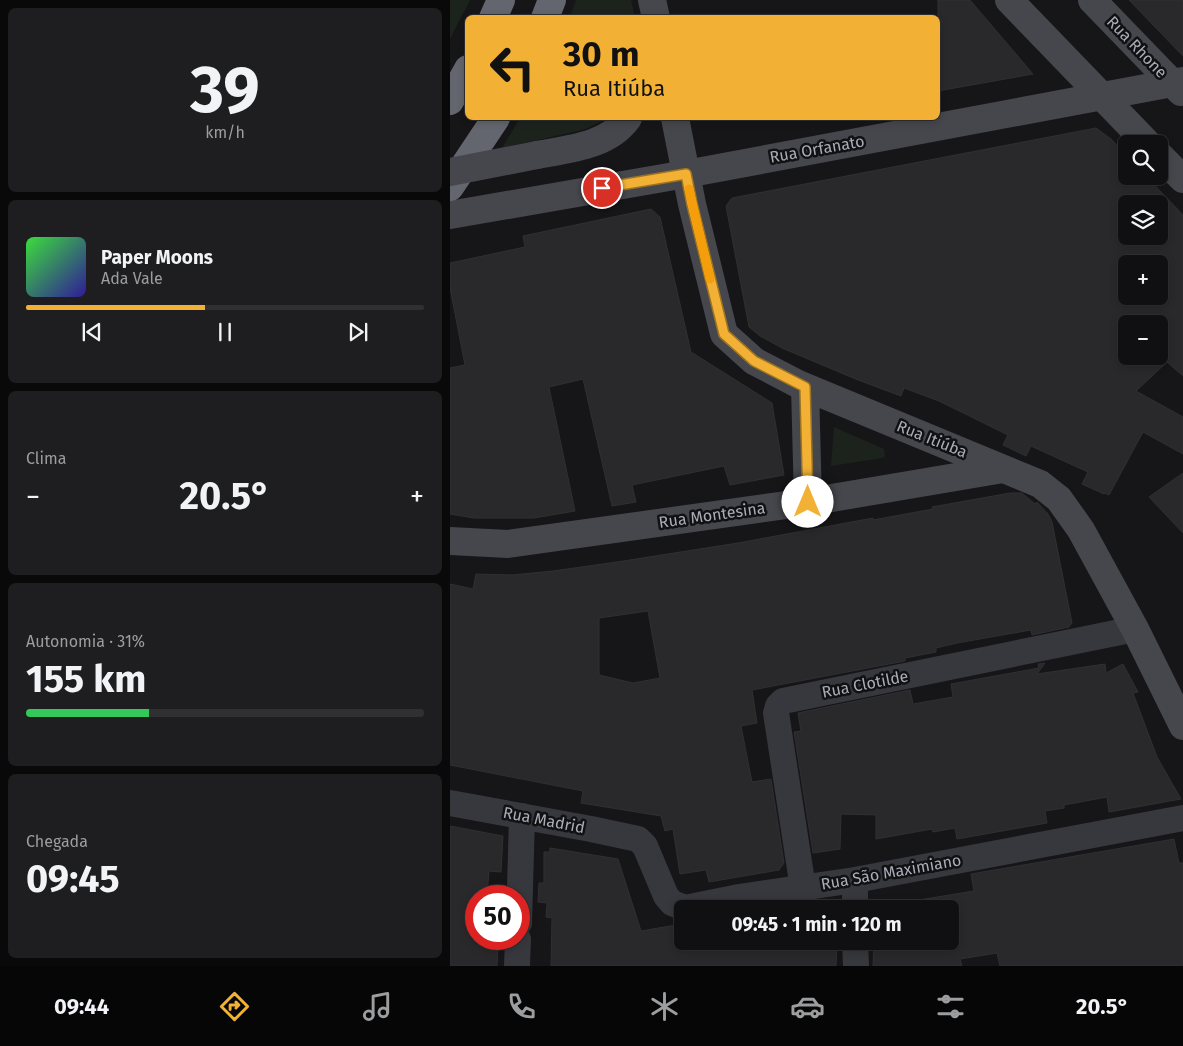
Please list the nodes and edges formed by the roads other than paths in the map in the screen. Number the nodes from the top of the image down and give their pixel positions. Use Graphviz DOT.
graph roads {
  1 [pos="501,0"];
  2 [pos="552,0"];
  3 [pos="652,0"];
  4 [pos="1009,0"];
  5 [pos="1092,0"];
  6 [pos="494,15"];
  7 [pos="546,15"];
  8 [pos="655,15"];
  9 [pos="465,74"];
  10 [pos="1179,86"];
  11 [pos="1102,96"];
  12 [pos="450,101"];
  13 [pos="495,120"];
  14 [pos="626,120"];
  15 [pos="675,120"];
  16 [pos="1139,135"];
  17 [pos="1168,163"];
  18 [pos="450,172"];
  19 [pos="686,174"];
  20 [pos="1183,179"];
  21 [pos="450,187"];
  22 [pos="450,215"];
  23 [pos="805,387"];
  24 [pos="1003,469"];
  25 [pos="808,502"];
  26 [pos="450,541"];
  27 [pos="1135,629"];
  28 [pos="1183,726"];
  29 [pos="450,803"];
  30 [pos="522,816"];
  31 [pos="1183,818"];
  32 [pos="638,839"];
  33 [pos="855,880"];
  34 [pos="520,885"];
  35 [pos="803,888"];
  36 [pos="855,900"];
  37 [pos="518,950"];
  38 [pos="855,950"];
  39 [pos="517,966"];
  40 [pos="856,966"];
  1 -- 6 [label="highway"];
  2 -- 7 [label="highway"];
  3 -- 8 [label="main road"];
  4 -- 11 [label="main road"];
  5 -- 10 [label="main road, Rua Rhone"];
  9 -- 12 [label="highway"];
  10 -- 11 [label="main road, Rua Orfanato"];
  11 -- 16 [label="main road"];
  11 -- 19 [label="main road, Rua Orfanato"];
  13 -- 21 [label="highway"];
  14 -- 18 [label="main road, bridge"];
  15 -- 19 [label="main road, Rua Itiúba"];
  17 -- 20 [label="main road"];
  19 -- 22 [label="main road, Rua Orfanato"];
  19 -- 23 [label="main road, Rua Itiúba"];
  23 -- 24 [label="main road, Rua Itiúba"];
  23 -- 25 [label="main road"];
  24 -- 25 [label="main road, Rua Montesina"];
  24 -- 27 [label="main road, Rua Itiúba"];
  25 -- 26 [label="main road, Rua Montesina"];
  27 -- 28 [label="main road, Rua Itiúba"];
  27 -- 35 [label="street, Rua Clotilde"];
  29 -- 30 [label="street, Rua Madrid"];
  30 -- 32 [label="street, Rua Madrid"];
  30 -- 34 [label="street"];
  31 -- 33 [label="street, Rua São Maximiano"];
  32 -- 35 [label="street, Rua São Maximiano"];
  33 -- 35 [label="street, Rua São Maximiano"];
  33 -- 36 [label="street"];
  37 -- 39 [label="street"];
  38 -- 40 [label="street"];
}
